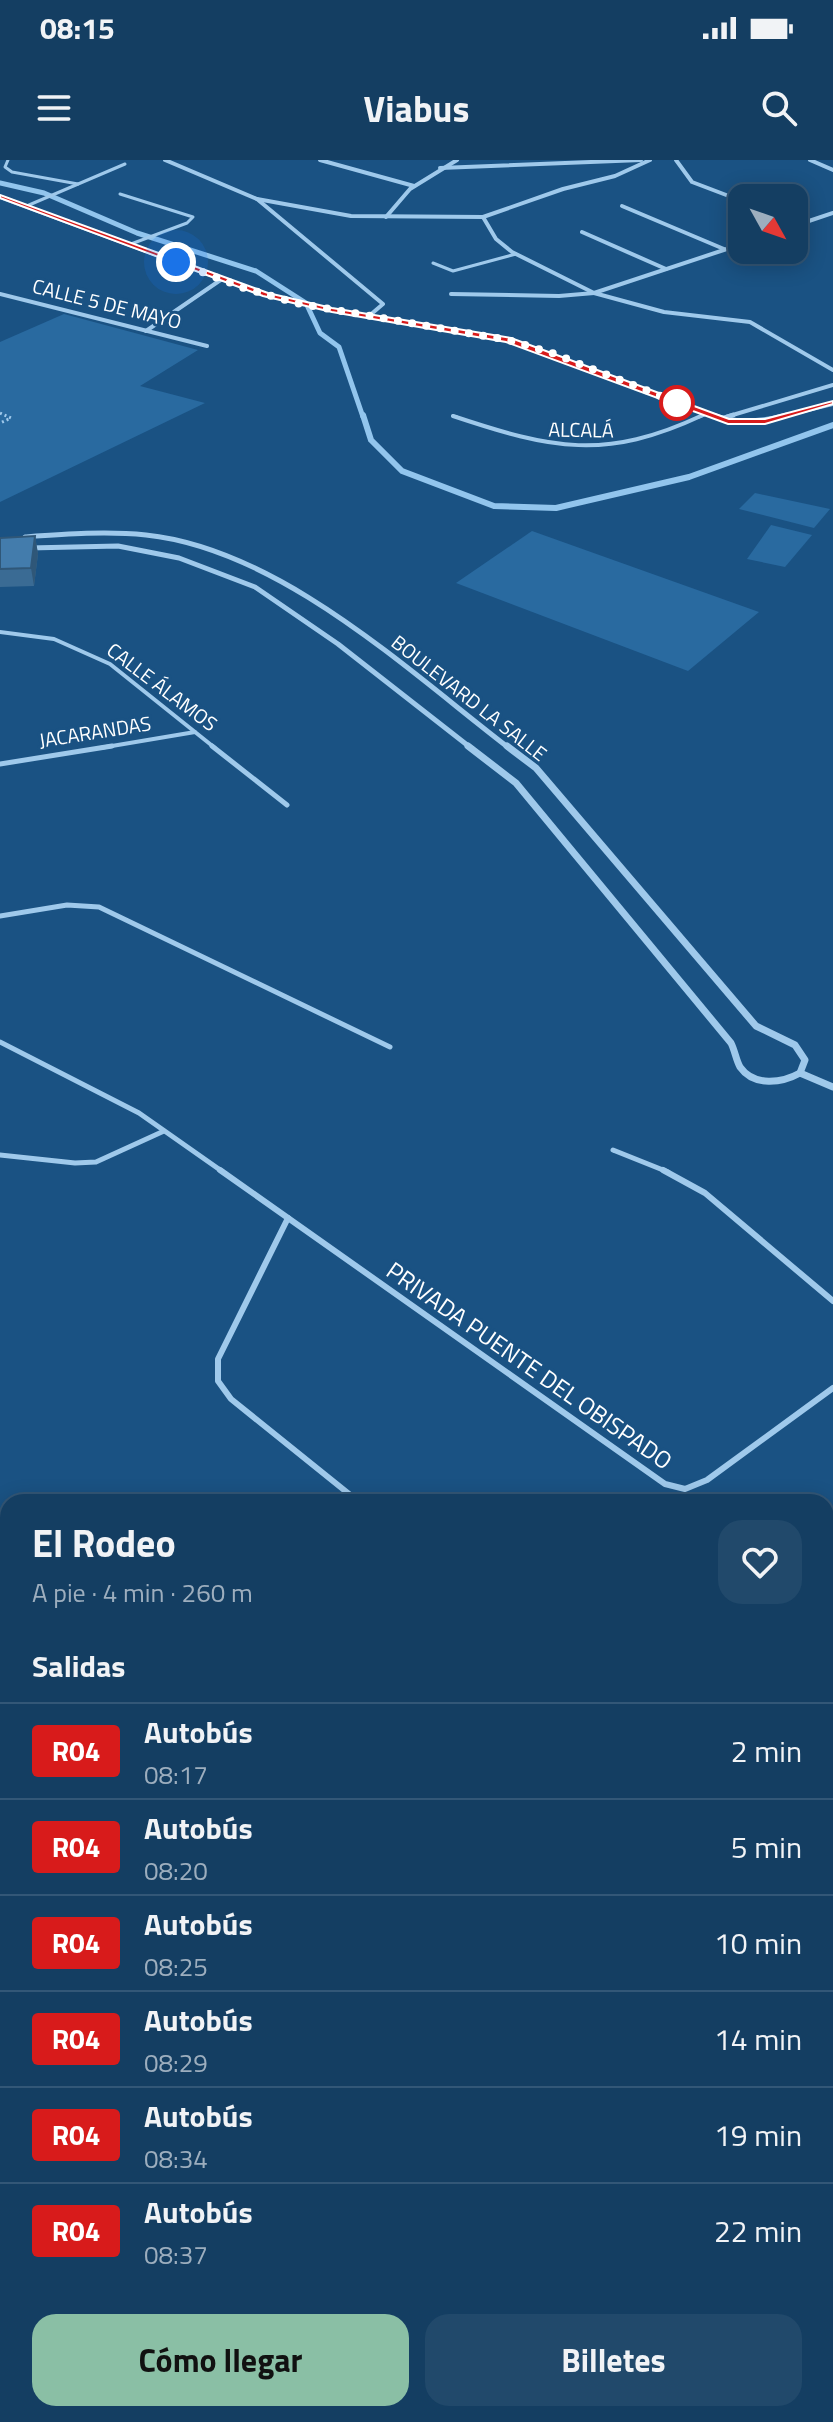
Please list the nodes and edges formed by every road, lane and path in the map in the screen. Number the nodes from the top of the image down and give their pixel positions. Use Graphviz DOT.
graph roads {
  1 [pos="8,160"];
  2 [pos="165,160"];
  3 [pos="320,160"];
  4 [pos="457,160"];
  5 [pos="641,160"];
  6 [pos="650,160"];
  7 [pos="676,160"];
  8 [pos="810,160"];
  9 [pos="125,164"];
  10 [pos="440,168"];
  11 [pos="833,170"];
  12 [pos="79,184"];
  13 [pos="414,186"];
  14 [pos="120,194"];
  15 [pos="728,196"];
  16 [pos="0,197"];
  17 [pos="257,199"];
  18 [pos="29,205"];
  19 [pos="622,206"];
  20 [pos="833,213"];
  21 [pos="386,217"];
  22 [pos="483,217"];
  23 [pos="808,221"];
  24 [pos="582,232"];
  25 [pos="131,244"];
  26 [pos="728,249"];
  27 [pos="724,250"];
  28 [pos="516,254"];
  29 [pos="433,263"];
  30 [pos="667,269"];
  31 [pos="222,279"];
  32 [pos="594,293"];
  33 [pos="0,294"];
  34 [pos="451,294"];
  35 [pos="369,316"];
  36 [pos="146,331"];
  37 [pos="207,346"];
  38 [pos="833,370"];
  39 [pos="833,385"];
  40 [pos="833,404"];
  41 [pos="0,413"];
  42 [pos="706,414"];
  43 [pos="453,416"];
  44 [pos="720,419"];
  45 [pos="0,423"];
  46 [pos="12,538"];
  47 [pos="14,549"];
  48 [pos="0,632"];
  49 [pos="195,732"];
  50 [pos="0,764"];
  51 [pos="287,805"];
  52 [pos="0,916"];
  53 [pos="0,1042"];
  54 [pos="390,1047"];
  55 [pos="800,1073"];
  56 [pos="833,1087"];
  57 [pos="164,1131"];
  58 [pos="613,1150"];
  59 [pos="0,1155"];
  60 [pos="288,1218"];
  61 [pos="833,1301"];
  62 [pos="833,1388"];
  63 [pos="349,1494"];
  1 -- 12 [label="lane"];
  2 -- 17 [label="street"];
  3 -- 13 [label="street"];
  4 -- 10 [label="street"];
  5 -- 10 [label="street"];
  6 -- 22 [label="street"];
  7 -- 15 [label="street"];
  8 -- 11 [label="street"];
  9 -- 12 [label="lane"];
  10 -- 13 [label="street"];
  12 -- 18 [label="lane"];
  13 -- 21 [label="street"];
  14 -- 25 [label="lane"];
  16 -- 18 [label="street"];
  17 -- 21 [label="street"];
  17 -- 35 [label="street"];
  18 -- 25 [label="street"];
  19 -- 27 [label="street"];
  20 -- 23 [label="street"];
  21 -- 22 [label="street"];
  22 -- 28 [label="street"];
  24 -- 30 [label="street"];
  25 -- 31 [label="street"];
  26 -- 27 [label="street"];
  27 -- 30 [label="street"];
  28 -- 29 [label="lane"];
  28 -- 32 [label="street"];
  30 -- 32 [label="street"];
  31 -- 35 [label="street"];
  31 -- 36 [label="street"];
  32 -- 34 [label="street"];
  32 -- 38 [label="street"];
  33 -- 36 [label="street, CALLE 5 DE MAYO"];
  35 -- 42 [label="street"];
  36 -- 37 [label="street, CALLE 5 DE MAYO"];
  39 -- 44 [label="street"];
  40 -- 44 [label="street"];
  41 -- 45 [label="path"];
  42 -- 43 [label="lane, ALCALÁ"];
  42 -- 44 [label="street"];
  46 -- 55 [label="street, BOULEVARD LA SALLE"];
  47 -- 55 [label="street, BOULEVARD LA SALLE"];
  48 -- 49 [label="lane, CALLE ÁLAMOS"];
  49 -- 50 [label="lane, JACARANDAS"];
  49 -- 51 [label="lane, CALLE ÁLAMOS"];
  52 -- 54 [label="lane"];
  53 -- 57 [label="lane, PRIVADA PUENTE DEL OBISPADO"];
  55 -- 56 [label="street"];
  57 -- 59 [label="lane"];
  57 -- 60 [label="lane, PRIVADA PUENTE DEL OBISPADO"];
  58 -- 61 [label="lane"];
  60 -- 62 [label="lane, PRIVADA PUENTE DEL OBISPADO"];
  60 -- 63 [label="lane"];
}
